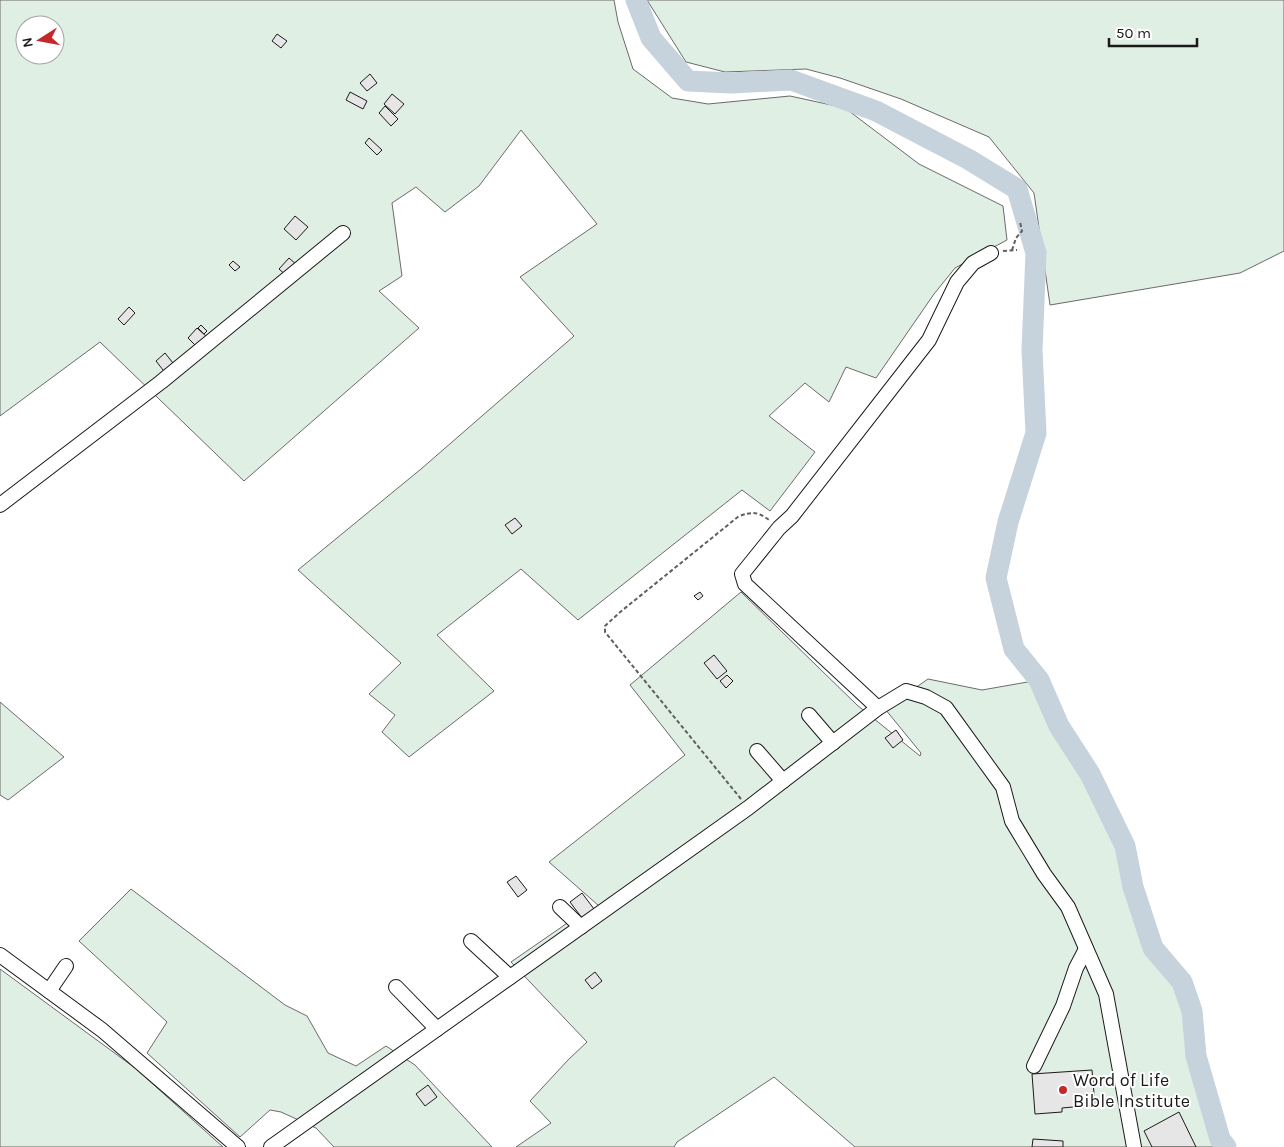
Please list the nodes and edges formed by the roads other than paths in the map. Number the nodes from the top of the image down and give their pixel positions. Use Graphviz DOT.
graph roads {
  1 [pos="343,233"];
  2 [pos="991,253"];
  3 [pos="0,505"];
  4 [pos="878,708"];
  5 [pos="809,715"];
  6 [pos="833,743"];
  7 [pos="757,751"];
  8 [pos="783,781"];
  9 [pos="560,907"];
  10 [pos="581,927"];
  11 [pos="470,941"];
  12 [pos="1086,949"];
  13 [pos="0,955"];
  14 [pos="66,966"];
  15 [pos="510,977"];
  16 [pos="396,987"];
  17 [pos="49,991"];
  18 [pos="438,1029"];
  19 [pos="1034,1066"];
  20 [pos="238,1147"];
  21 [pos="271,1147"];
  22 [pos="1134,1147"];
  1 -- 3 [label="street"];
  2 -- 4 [label="street"];
  4 -- 6 [label="street"];
  4 -- 12 [label="street"];
  5 -- 6 [label="street"];
  6 -- 8 [label="street"];
  7 -- 8 [label="street"];
  8 -- 10 [label="street"];
  9 -- 10 [label="street"];
  10 -- 15 [label="street"];
  11 -- 15 [label="street"];
  12 -- 19 [label="street"];
  12 -- 22 [label="street"];
  13 -- 17 [label="street"];
  14 -- 17 [label="street"];
  15 -- 18 [label="street"];
  16 -- 18 [label="street"];
  17 -- 20 [label="street"];
  18 -- 21 [label="street"];
}
